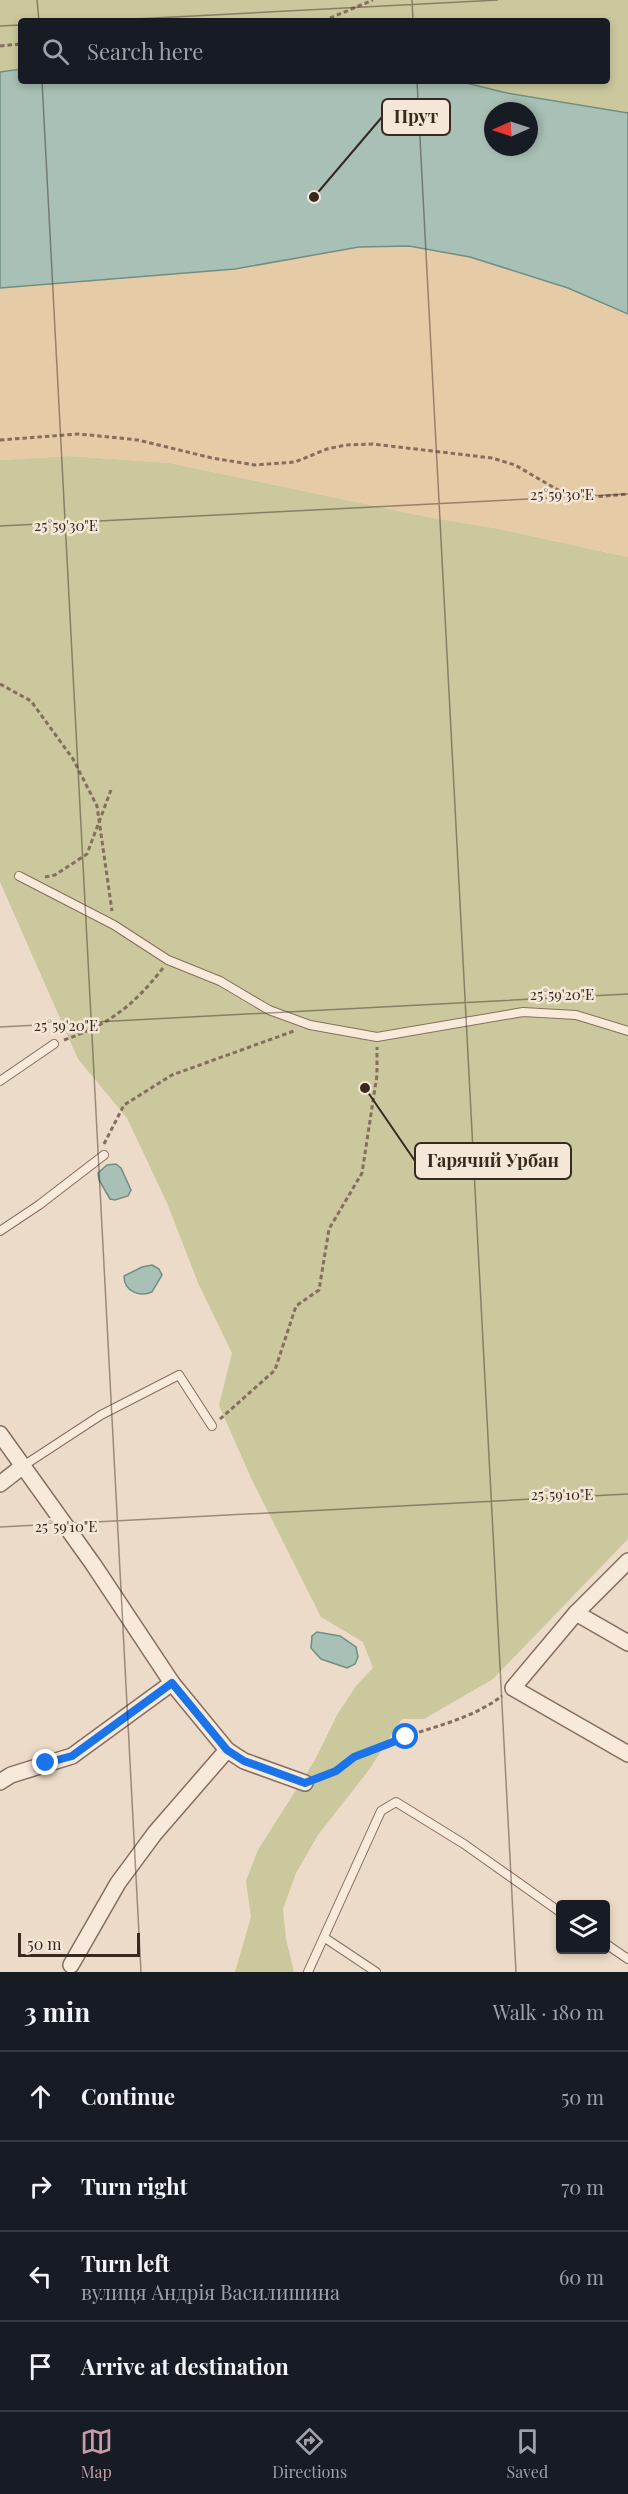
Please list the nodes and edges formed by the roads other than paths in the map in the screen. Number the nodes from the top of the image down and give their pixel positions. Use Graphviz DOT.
graph roads {
  1 [pos="19,876"];
  2 [pos="628,1031"];
  3 [pos="54,1044"];
  4 [pos="0,1081"];
  5 [pos="104,1155"];
  6 [pos="0,1231"];
  7 [pos="212,1426"];
  8 [pos="0,1434"];
  9 [pos="23,1466"];
  10 [pos="0,1484"];
  11 [pos="628,1561"];
  12 [pos="576,1613"];
  13 [pos="628,1643"];
  14 [pos="172,1683"];
  15 [pos="227,1750"];
  16 [pos="628,1754"];
  17 [pos="0,1782"];
  18 [pos="305,1783"];
  19 [pos="556,1908"];
  20 [pos="325,1938"];
  21 [pos="610,1947"];
  22 [pos="628,1959"];
  23 [pos="71,1965"];
  24 [pos="308,1972"];
  25 [pos="376,1972"];
  1 -- 2 [label="lane"];
  3 -- 4 [label="lane"];
  5 -- 6 [label="lane"];
  7 -- 9 [label="lane"];
  8 -- 9 [label="street"];
  9 -- 10 [label="street"];
  9 -- 14 [label="street"];
  11 -- 12 [label="street"];
  12 -- 13 [label="street"];
  12 -- 16 [label="street"];
  14 -- 15 [label="street"];
  14 -- 17 [label="street"];
  15 -- 18 [label="street"];
  15 -- 23 [label="street"];
  19 -- 20 [label="lane"];
  20 -- 24 [label="lane"];
  20 -- 25 [label="lane"];
  21 -- 22 [label="lane"];
}
